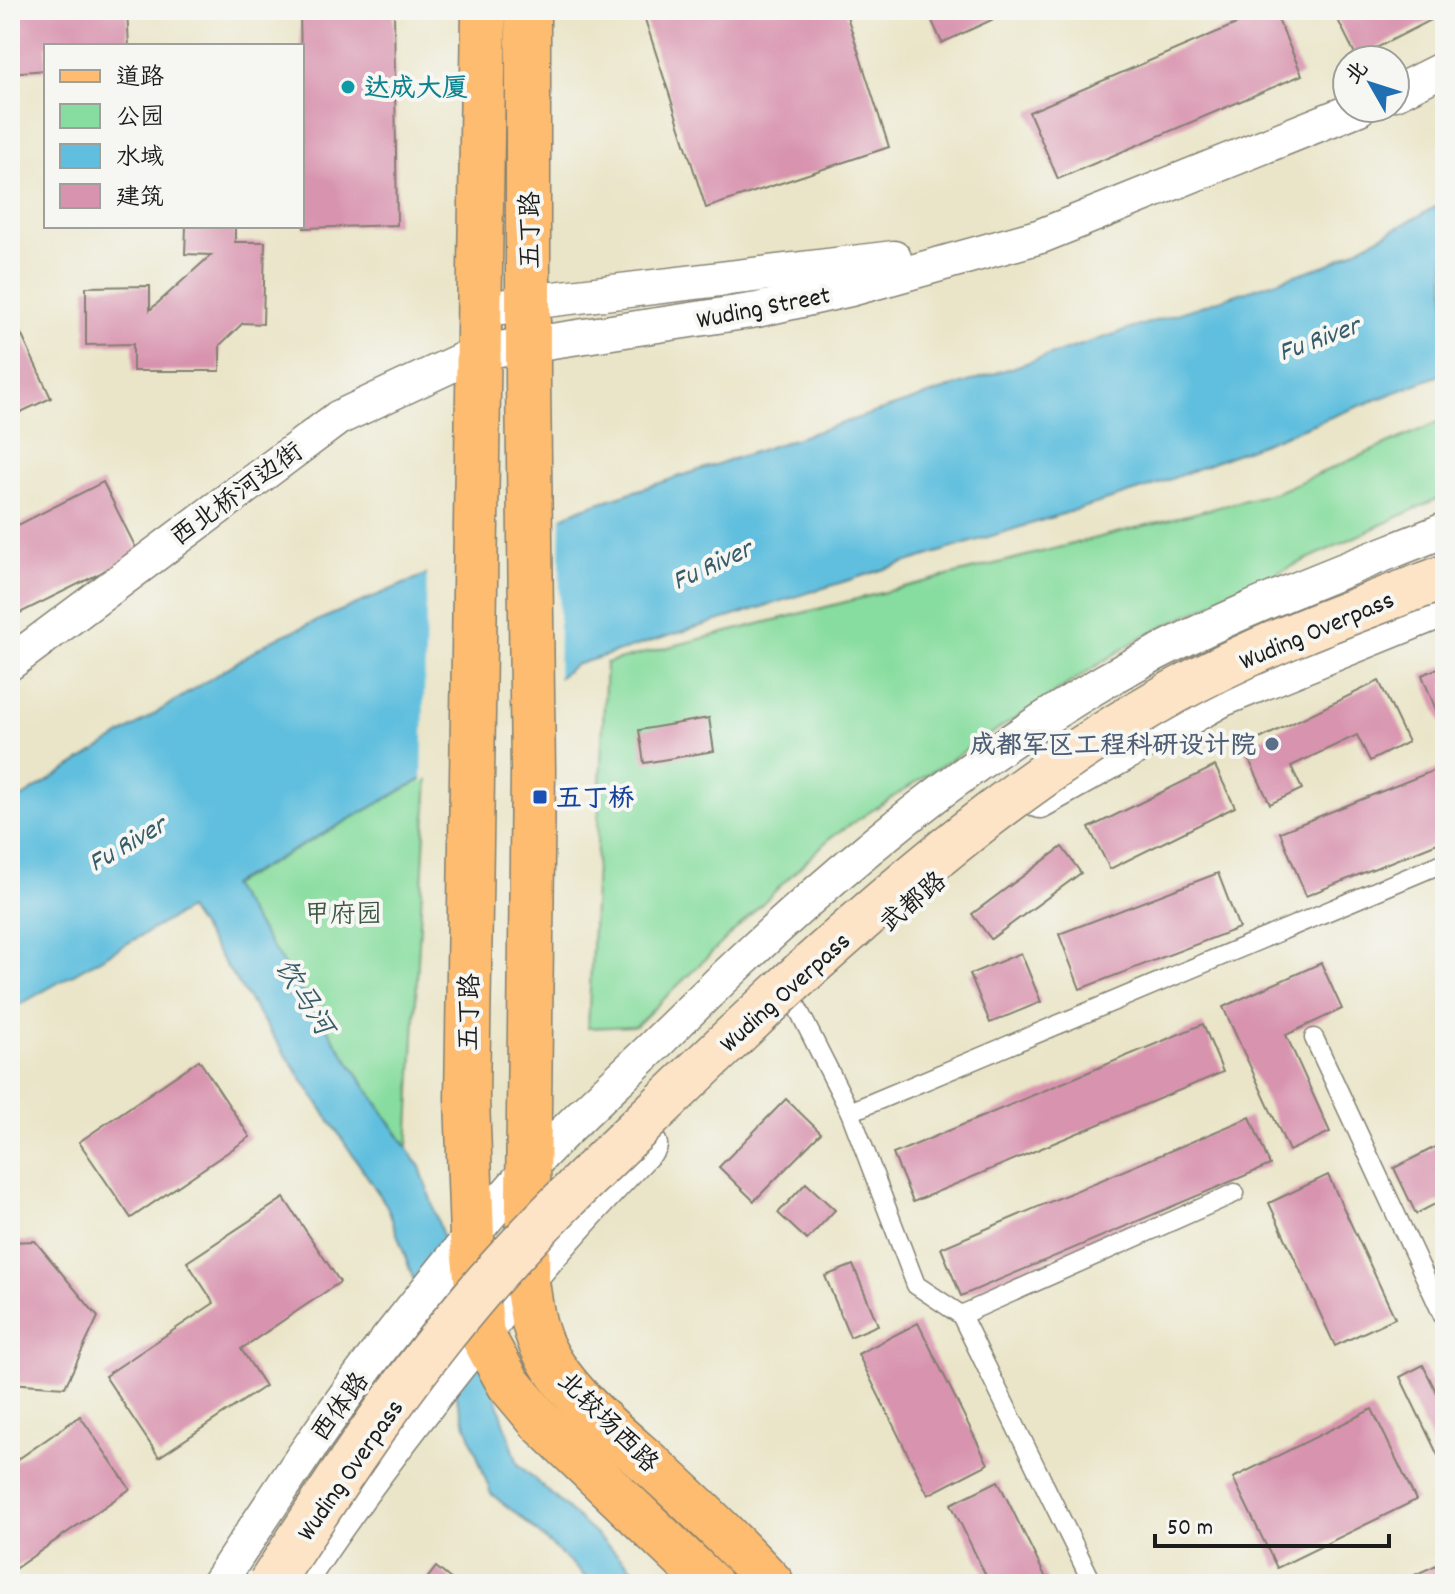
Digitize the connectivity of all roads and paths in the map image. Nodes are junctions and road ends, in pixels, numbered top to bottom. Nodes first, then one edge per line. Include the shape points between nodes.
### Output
1 (484, 10) edge
2 (528, 10) edge
3 (1445, 68) edge
4 (1411, 85) edge
5 (1331, 119) edge
6 (1041, 236) junction
7 (529, 302) junction
8 (479, 332) junction
9 (528, 345) junction
10 (1445, 530) edge
11 (1445, 577) edge
12 (1445, 609) edge
13 (10, 663) edge
14 (1445, 862) edge
15 (796, 1005) junction
16 (1314, 1038) dead end
17 (850, 1112) junction
18 (528, 1170) junction
19 (1235, 1193) dead end
20 (472, 1237) junction
21 (527, 1281) junction
22 (961, 1315) junction
23 (1445, 1320) edge
24 (482, 1335) junction
25 (218, 1584) edge
26 (270, 1584) edge
27 (298, 1584) edge
28 (710, 1584) edge
29 (772, 1584) edge
30 (1093, 1584) edge

1 - 8 main road, 五丁路
2 - 7 main road, 五丁路
3 - 4 street
5 - 6 street, Wuding Street
6 - 7 street, Wuding Street via 856,264
6 - 9 street, Wuding Street via 757,310
7 - 8 street, Wuding Street
7 - 9 main road, 五丁路
8 - 9 street, Wuding Street
8 - 13 street, 西北桥河边街 via 338,418
8 - 20 main road, 五丁路 via 467,1098
9 - 18 main road, 五丁路 via 533,772
10 - 18 street via 1178,642 1007,743 915,809 751,950
11 - 26 street, Wuding Overpass, bridge via 1254,653 1176,691 1023,788 893,892 754,1016 568,1195 487,1283 347,1468
12 - 15 street, 武都路 via 1223,699 1057,790 921,893
14 - 17 lane
15 - 17 lane
15 - 21 street, 武都路 via 588,1209
16 - 23 lane
17 - 22 lane via 916,1285
18 - 20 street
18 - 21 main road, 北较场西路
19 - 22 lane
20 - 24 main road, 北较场西路
20 - 25 street, 西体路 via 387,1340
21 - 24 street, 武都路
21 - 29 main road, 北较场西路 via 532,1315 561,1377
22 - 30 lane
24 - 27 street
24 - 28 main road, 北较场西路 via 509,1384 540,1421

